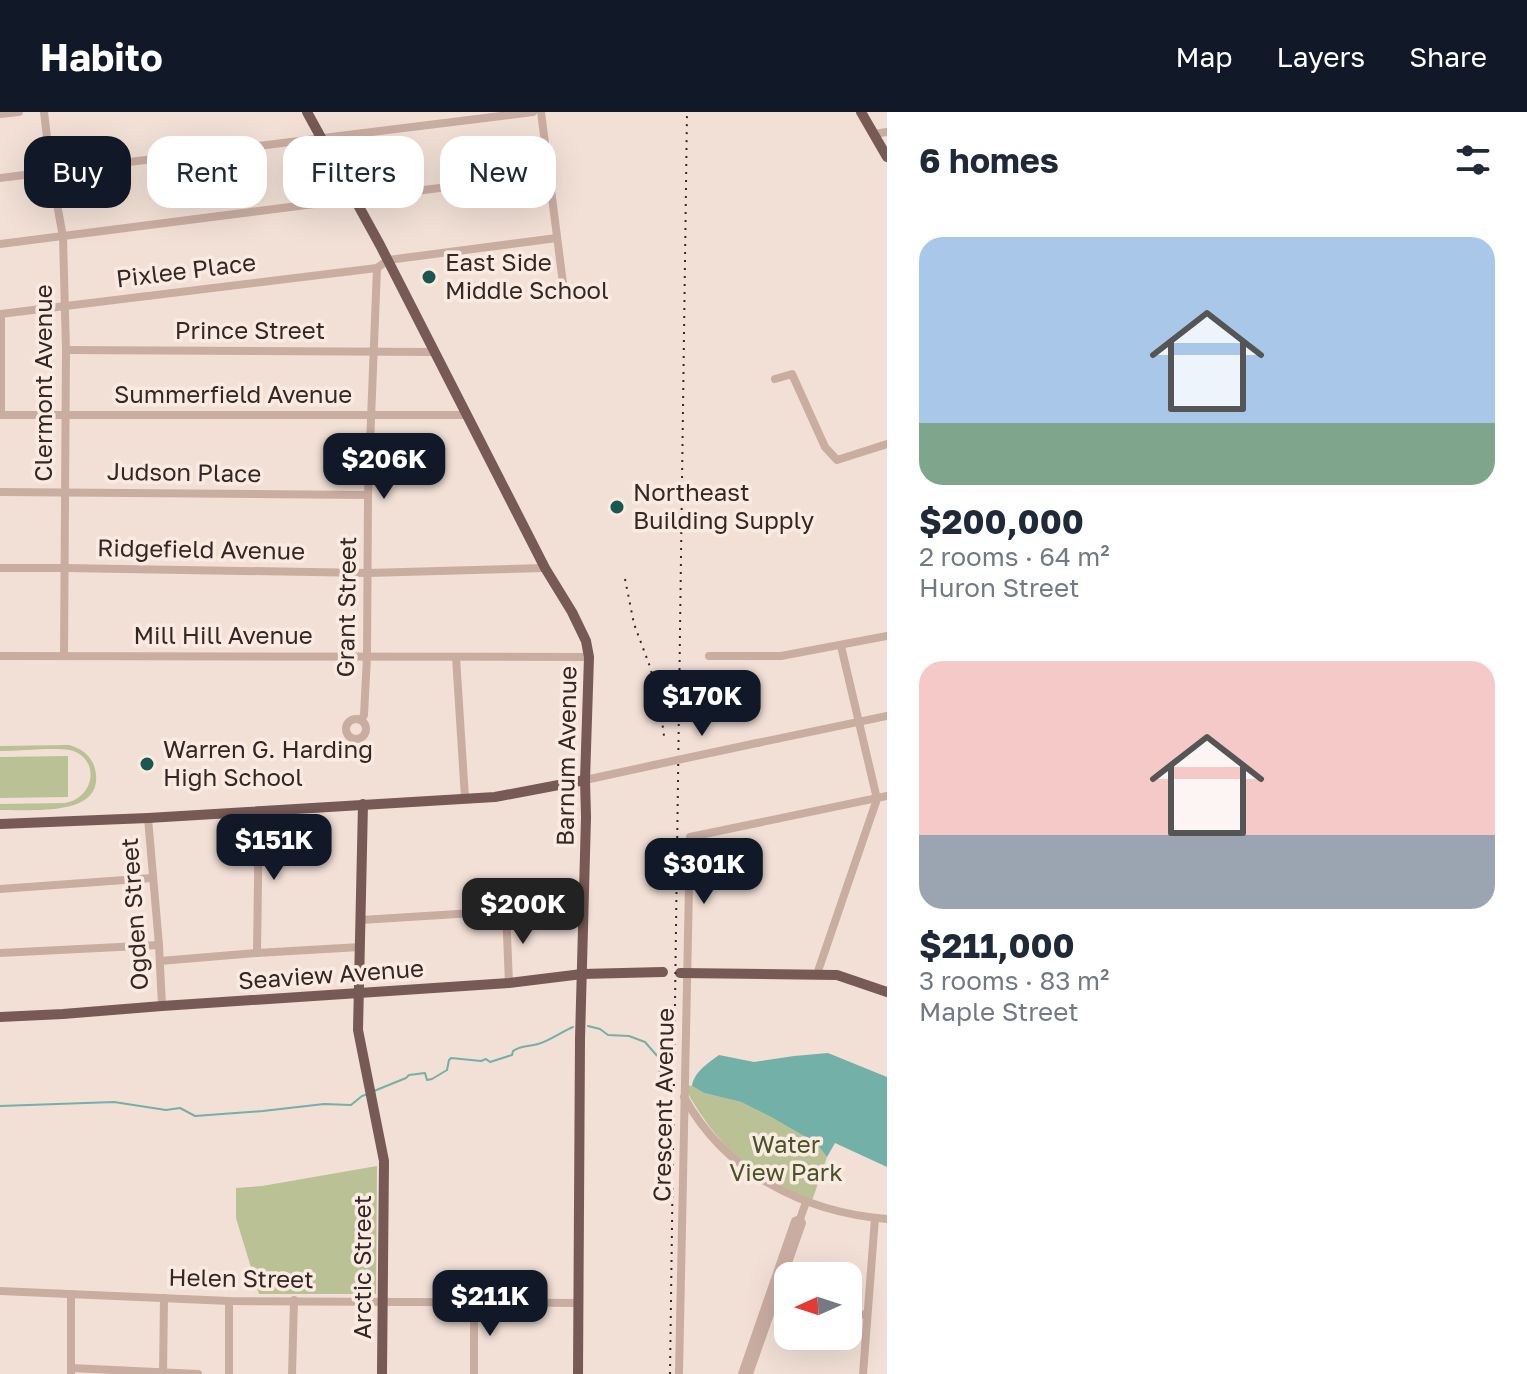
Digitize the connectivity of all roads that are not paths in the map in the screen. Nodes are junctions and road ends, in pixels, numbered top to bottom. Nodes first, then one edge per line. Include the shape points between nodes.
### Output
1 (19, 112) edge
2 (44, 112) edge
3 (307, 112) edge
4 (533, 112) edge
5 (541, 112) edge
6 (861, 112) edge
7 (0, 114) edge
8 (887, 132) edge
9 (874, 134) junction
10 (47, 136) edge
11 (320, 136) edge
12 (329, 136) edge
13 (544, 136) edge
14 (283, 142) edge
15 (887, 157) edge
16 (131, 161) edge
17 (24, 175) edge
18 (0, 178) edge
19 (283, 207) edge
20 (58, 208) edge
21 (359, 208) edge
22 (553, 208) edge
23 (63, 237) junction
24 (557, 238) junction
25 (0, 244) edge
26 (388, 260) junction
27 (377, 268) junction
28 (564, 291) dead end
29 (65, 306) junction
30 (0, 314) edge
31 (66, 350) junction
32 (374, 351) junction
33 (433, 352) junction
34 (775, 379) dead end
35 (64, 414) junction
36 (0, 415) edge
37 (372, 415) junction
38 (465, 415) junction
39 (887, 444) edge
40 (64, 491) junction
41 (0, 492) edge
42 (368, 495) junction
43 (0, 568) edge
44 (65, 568) junction
45 (545, 568) junction
46 (368, 573) junction
47 (887, 636) edge
48 (841, 646) junction
49 (0, 656) edge
50 (64, 656) junction
51 (709, 656) dead end
52 (367, 657) junction
53 (456, 657) junction
54 (589, 657) junction
55 (887, 716) edge
56 (361, 720) dead end
57 (859, 722) junction
58 (585, 780) junction
59 (887, 796) edge
60 (465, 798) junction
61 (877, 799) junction
62 (363, 804) junction
63 (259, 810) junction
64 (148, 818) junction
65 (0, 824) edge
66 (152, 878) junction
67 (0, 889) edge
68 (361, 920) junction
69 (159, 945) junction
70 (360, 947) junction
71 (0, 953) edge
72 (257, 953) junction
73 (160, 961) junction
74 (663, 972) dead end
75 (683, 973) junction
76 (582, 974) junction
77 (817, 974) junction
78 (509, 983) junction
79 (887, 992) edge
80 (360, 993) junction
81 (162, 1006) junction
82 (0, 1017) edge
83 (684, 1096) junction
84 (806, 1202) junction
85 (875, 1218) junction
86 (887, 1219) edge
87 (0, 1291) edge
88 (71, 1294) junction
89 (164, 1298) junction
90 (771, 1299) junction
91 (294, 1300) junction
92 (774, 1300) edge
93 (229, 1301) junction
94 (383, 1301) junction
95 (474, 1302) junction
96 (578, 1303) junction
97 (862, 1314) edge
98 (867, 1315) junction
99 (71, 1371) edge
100 (163, 1373) edge
101 (198, 1374) edge
102 (229, 1374) edge
103 (292, 1374) edge
104 (382, 1374) edge
105 (474, 1374) edge
106 (578, 1374) edge
107 (679, 1374) edge
108 (742, 1374) edge
109 (749, 1374) edge
110 (863, 1374) edge

1 - 7 street
2 - 10 street, Clermont Avenue
3 - 11 main road, Barnum Avenue
4 - 12 street
5 - 13 street
6 - 9 main road
8 - 9 street
9 - 15 main road
14 - 16 street
17 - 18 street
19 - 23 street
20 - 23 street, Clermont Avenue
21 - 26 main road, Barnum Avenue
22 - 24 street
23 - 25 street
23 - 29 street, Clermont Avenue
24 - 26 street
24 - 28 street
26 - 27 street
26 - 33 main road, Barnum Avenue
27 - 29 street, Pixlee Place
27 - 32 street, Grant Street
29 - 30 street, Pixlee Place
29 - 31 street, Clermont Avenue
30 - 36 street
31 - 32 street, Prince Street
31 - 35 street, Clermont Avenue
32 - 33 street, Prince Street
32 - 37 street, Grant Street
33 - 38 main road, Barnum Avenue
34 - 39 street via 792,374 825,447 837,460
35 - 36 street, Summerfield Avenue
35 - 37 street, Summerfield Avenue
35 - 40 street, Clermont Avenue
37 - 38 street, Summerfield Avenue
37 - 42 street, Grant Street
38 - 45 main road, Barnum Avenue
40 - 41 street, Judson Place
40 - 42 street, Judson Place
40 - 44 street, Clermont Avenue
42 - 46 street, Grant Street
43 - 44 street, Ridgefield Avenue
44 - 46 street, Ridgefield Avenue
44 - 50 street, Clermont Avenue
45 - 46 street, Ridgefield Avenue
45 - 54 main road, Barnum Avenue
46 - 52 street, Grant Street
47 - 48 street
48 - 51 street via 781,656
48 - 57 street
49 - 50 street, Mill Hill Avenue
50 - 52 street, Mill Hill Avenue
52 - 53 street, Mill Hill Avenue
52 - 56 street, Grant Street
53 - 54 street, Mill Hill Avenue
53 - 60 street
54 - 58 main road, Barnum Avenue
55 - 57 street
57 - 58 street, bridge
57 - 61 street
58 - 60 main road
58 - 76 main road, Barnum Avenue
59 - 61 street
60 - 62 main road
61 - 75 street, Crescent Avenue via 690,837
61 - 77 street
62 - 63 main road
62 - 68 main road
63 - 64 main road
63 - 72 street
64 - 65 main road
64 - 66 street, Ogden Street
66 - 67 street
66 - 69 street, Ogden Street
68 - 70 main road
68 - 78 street via 506,911
69 - 71 street
69 - 73 street, Ogden Street
70 - 72 street
70 - 80 main road
72 - 73 street
73 - 81 street, Ogden Street
74 - 76 main road, Seaview Avenue
75 - 77 main road
75 - 83 street, Crescent Avenue
76 - 78 main road, Seaview Avenue
76 - 96 main road, Barnum Avenue
77 - 79 main road via 837,975
78 - 80 main road, Seaview Avenue
80 - 81 main road, Seaview Avenue
80 - 94 main road, Arctic Street via 358,1030 384,1161
81 - 82 main road, Seaview Avenue
83 - 84 street via 733,1159
83 - 107 street, Crescent Avenue
84 - 85 street
84 - 90 street
85 - 86 street
85 - 98 street
87 - 88 street, Helen Street
88 - 89 street, Helen Street
88 - 99 street
89 - 93 street, Helen Street
89 - 100 street
90 - 92 street
90 - 108 street
90 - 109 street
91 - 93 street, Helen Street
91 - 94 street, Helen Street
91 - 103 street
93 - 102 street
94 - 95 street, Helen Street
94 - 104 main road, Arctic Street
95 - 96 street, Helen Street
95 - 105 street
96 - 106 main road, Barnum Avenue
97 - 98 street
98 - 110 street
99 - 100 street
100 - 101 street

